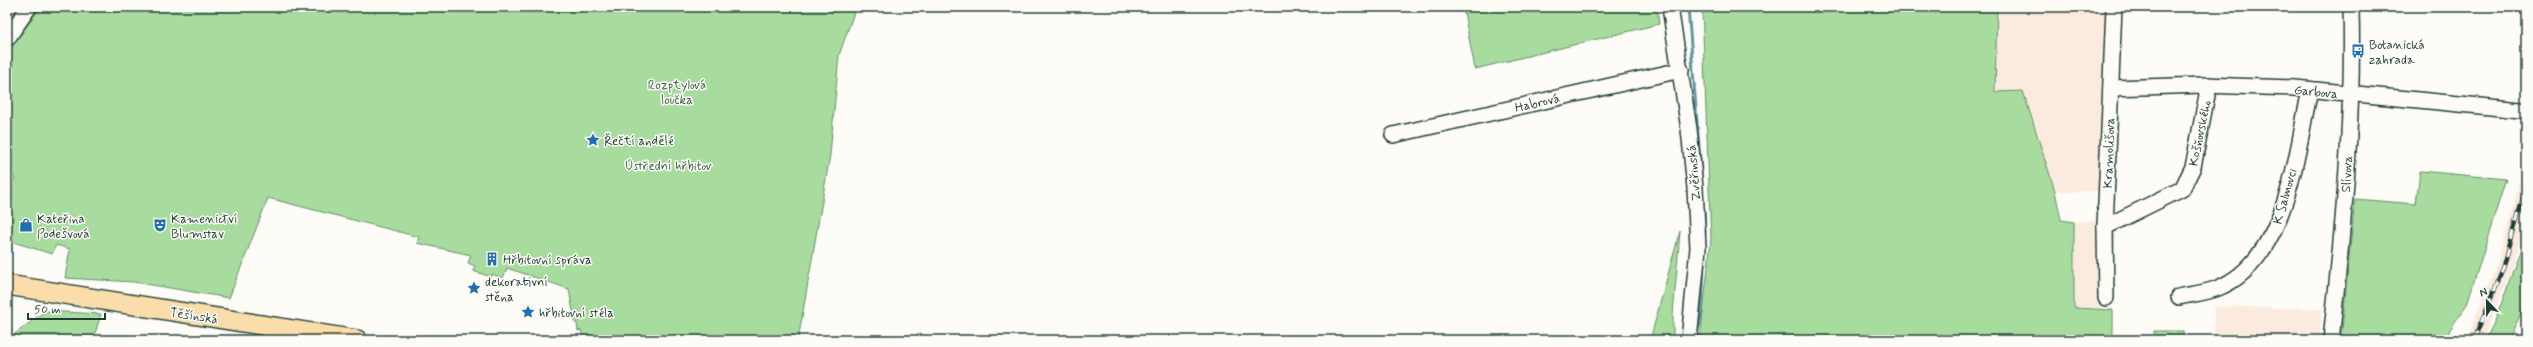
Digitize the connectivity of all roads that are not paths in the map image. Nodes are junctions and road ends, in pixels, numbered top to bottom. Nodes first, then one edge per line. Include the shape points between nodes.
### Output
1 (29, 7) edge
2 (1670, 7) edge
3 (2114, 7) edge
4 (2351, 7) edge
5 (7, 39) edge
6 (1680, 70) junction
7 (2209, 85) junction
8 (2110, 88) junction
9 (2310, 90) junction
10 (2351, 95) junction
11 (2521, 110) dead end
12 (1393, 135) dead end
13 (2105, 227) junction
14 (7, 285) edge
15 (2179, 297) dead end
16 (2106, 298) dead end
17 (357, 340) edge
18 (1689, 340) edge
19 (2331, 340) edge

1 - 5 street
2 - 6 street, Zvěřinská
3 - 8 street, Kramolišova
4 - 10 street, Slívova
6 - 12 street, Habrová
6 - 18 street, Zvěřinská via 1695,188 1698,248
7 - 8 street, Garbova
7 - 9 street, Garbova
7 - 13 street, Košňovského via 2193,167 2182,189
8 - 13 street, Kramolišova
9 - 10 street, Garbova
9 - 15 street, K Salmovci via 2282,214 2272,237 2256,259 2236,277 2218,288
10 - 11 street, Garbova
10 - 19 street, Slívova via 2342,240
13 - 16 street, Kramolišova
14 - 17 main road, Těšínská

